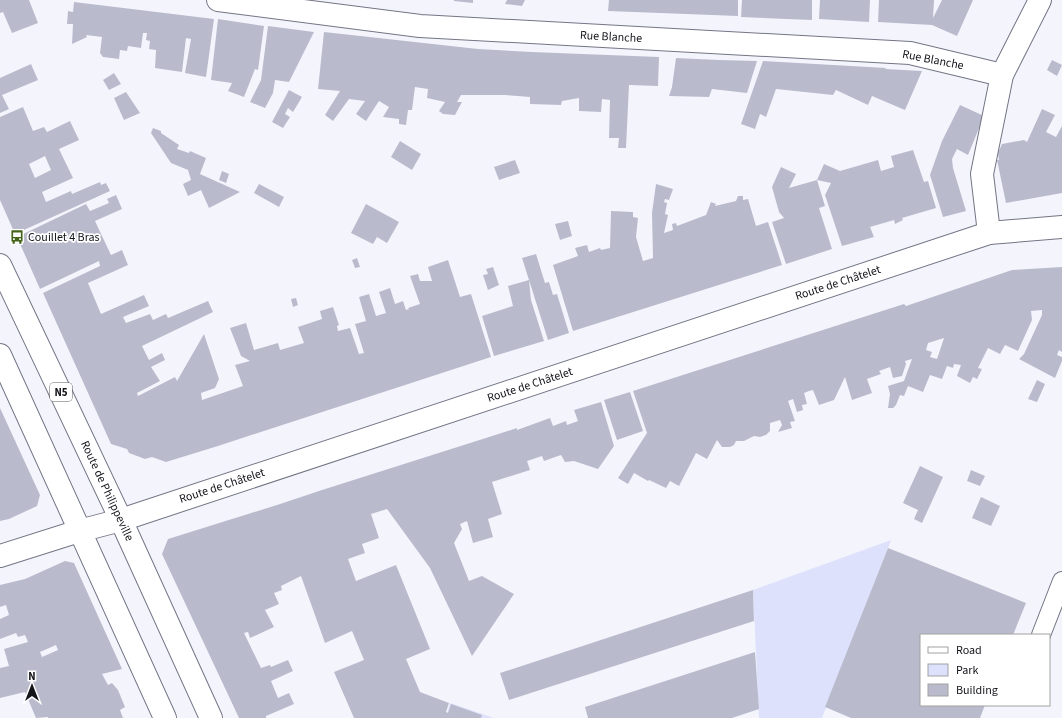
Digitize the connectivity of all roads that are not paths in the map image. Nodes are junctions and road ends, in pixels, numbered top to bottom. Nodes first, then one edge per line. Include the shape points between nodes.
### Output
1 (218, 0) edge
2 (1040, 0) edge
3 (1002, 75) junction
4 (1062, 227) edge
5 (989, 233) junction
6 (0, 265) edge
7 (0, 355) edge
8 (121, 520) junction
9 (79, 531) junction
10 (0, 556) edge
11 (1062, 581) edge
12 (1041, 634) edge
13 (165, 718) edge
14 (211, 718) edge

1 - 3 main road, Rue Blanche via 420,26 910,53
2 - 3 main road
3 - 5 main road via 982,174
4 - 5 main road, Route de Châtelet
5 - 8 main road, Route de Châtelet
6 - 8 main road, Route de Philippeville / N5
7 - 9 main road
8 - 9 main road, Route de Châtelet
8 - 14 main road, Route de Philippeville / N5
9 - 10 main road, Route de Châtelet
9 - 13 main road
11 - 12 lane

